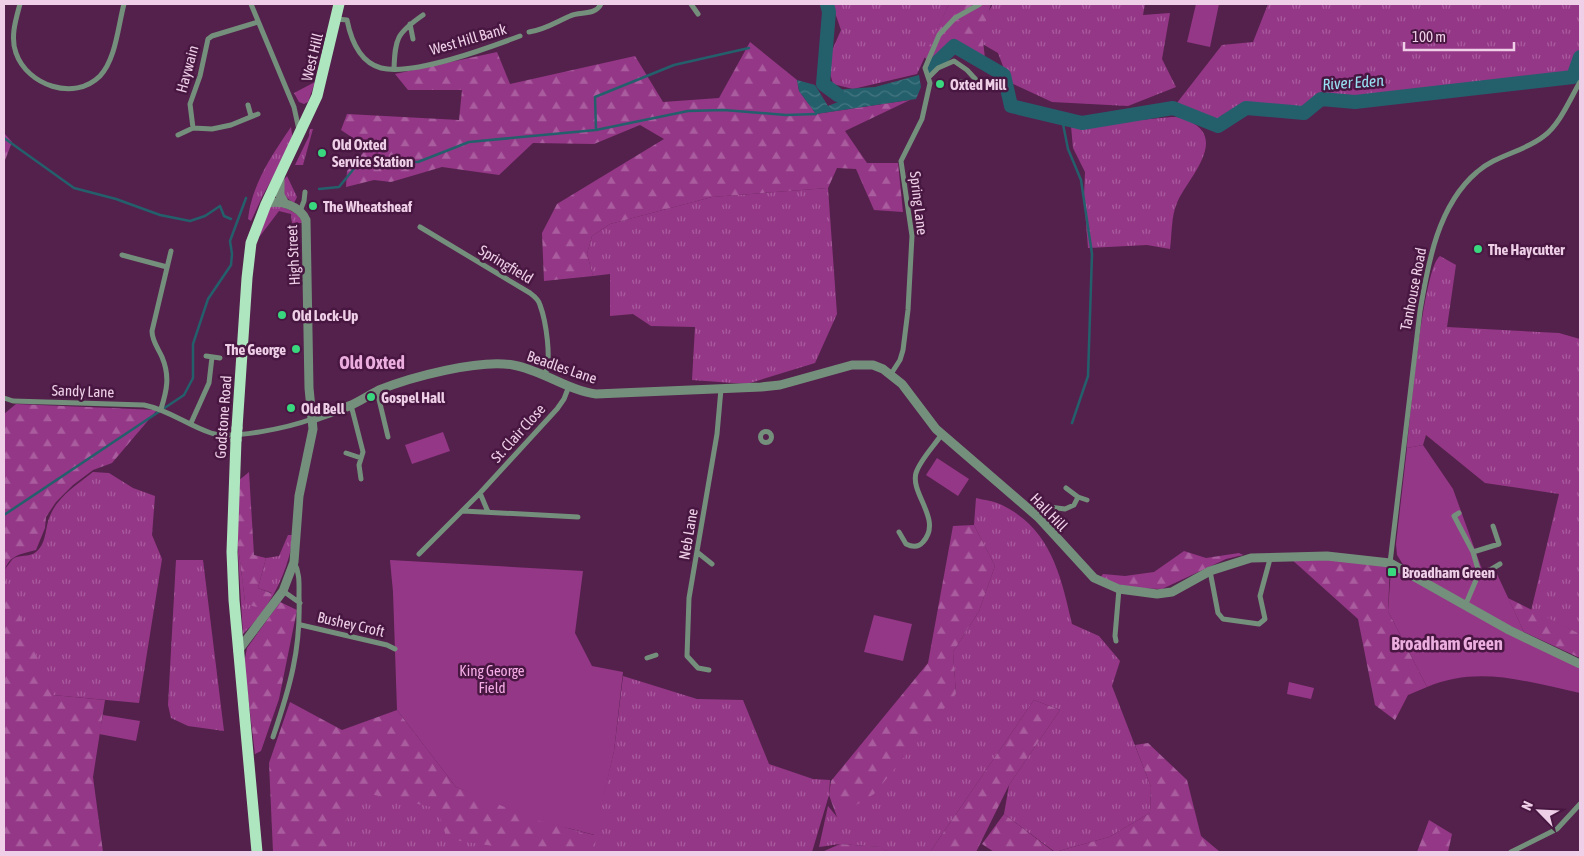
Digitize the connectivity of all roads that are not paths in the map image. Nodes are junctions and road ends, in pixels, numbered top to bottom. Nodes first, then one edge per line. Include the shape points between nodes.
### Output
1 (20, 4) edge
2 (124, 4) edge
3 (251, 4) edge
4 (339, 4) edge
5 (601, 4) edge
6 (691, 4) edge
7 (980, 4) edge
8 (698, 14) dead end
9 (423, 16) dead end
10 (337, 19) junction
11 (258, 22) junction
12 (410, 24) junction
13 (529, 32) dead end
14 (520, 36) dead end
15 (413, 39) dead end
16 (394, 69) junction
17 (930, 76) junction
18 (956, 81) dead end
19 (1580, 82) edge
20 (248, 105) dead end
21 (295, 109) junction
22 (258, 114) dead end
23 (309, 115) junction
24 (251, 116) junction
25 (193, 128) junction
26 (178, 135) dead end
27 (300, 136) junction
28 (280, 174) junction
29 (305, 192) dead end
30 (284, 202) junction
31 (266, 204) junction
32 (300, 211) junction
33 (420, 227) dead end
34 (171, 251) dead end
35 (122, 256) dead end
36 (167, 267) junction
37 (220, 358) dead end
38 (544, 374) junction
39 (892, 374) junction
40 (569, 386) junction
41 (721, 389) junction
42 (377, 391) junction
43 (4, 398) edge
44 (351, 405) junction
45 (161, 409) junction
46 (313, 419) junction
47 (191, 423) junction
48 (942, 434) junction
49 (761, 435) joint
50 (388, 437) dead end
51 (346, 453) dead end
52 (361, 458) junction
53 (361, 479) dead end
54 (1066, 488) dead end
55 (480, 493) junction
56 (1078, 497) junction
57 (1087, 500) dead end
58 (463, 511) junction
59 (488, 512) junction
60 (1459, 513) dead end
61 (578, 517) dead end
62 (1038, 518) junction
63 (1493, 526) dead end
64 (899, 532) dead end
65 (697, 552) junction
66 (1473, 552) junction
67 (419, 554) dead end
68 (1270, 559) junction
69 (294, 562) junction
70 (1390, 563) junction
71 (712, 564) dead end
72 (1500, 564) dead end
73 (1210, 571) junction
74 (1479, 573) junction
75 (1119, 589) junction
76 (283, 591) junction
77 (300, 603) junction
78 (1465, 606) junction
79 (301, 625) junction
80 (1116, 641) dead end
81 (395, 649) dead end
82 (238, 651) junction
83 (656, 655) dead end
84 (647, 658) dead end
85 (1580, 664) edge
86 (709, 670) dead end
87 (273, 737) dead end
88 (1580, 804) edge
89 (257, 852) edge
90 (1511, 852) edge

1 - 2 street via 14,35 16,52 26,72 42,83 61,89 84,87 100,76 111,57
3 - 11 street
4 - 10 main road, West Hill
5 - 13 street via 587,14 572,15 542,30
6 - 8 street
7 - 17 street, Spring Lane via 955,18 939,35 925,68
9 - 12 street
10 - 16 street, West Hill Bank via 347,20 354,47 366,59 380,68
10 - 23 main road, West Hill
11 - 21 street
11 - 25 street, Haywain via 208,39 190,104
12 - 15 street
12 - 16 street via 395,42
14 - 16 street, West Hill Bank via 448,60
17 - 18 street via 938,68 954,61 979,83
17 - 39 street, Spring Lane via 922,120 901,161 912,236 903,350
19 - 70 street, Tanhouse Road via 1546,135 1484,167 1469,180 1454,200 1438,233 1420,310
20 - 24 street
21 - 23 street
21 - 27 street
22 - 24 street
23 - 27 main road, West Hill
24 - 25 street via 231,125
25 - 26 street
27 - 28 main road, Godstone Road
28 - 30 street, High Street via 280,195
28 - 31 main road, Godstone Road
29 - 32 street, High Street
30 - 31 street, High Street
30 - 32 street, High Street
31 - 82 main road, Godstone Road, bridge via 249,258 236,428 232,552
32 - 46 street, High Street via 306,220 309,388
33 - 38 street, Springfield via 537,299 548,356
34 - 36 street
35 - 36 street
36 - 45 street via 152,331 168,381
37 - 47 street via 209,357 209,383
38 - 40 street, Beadles Lane
38 - 42 street, Beadles Lane via 517,366 491,364 410,379
39 - 41 street, Hall Hill via 862,364 780,385
39 - 48 street, Hall Hill
40 - 41 street, Beadles Lane via 596,394
40 - 55 street, St. Clair Close via 557,409
41 - 65 street, Neb Lane via 718,434
42 - 44 street, Beadles Lane
42 - 50 street
43 - 45 street, Sandy Lane via 144,405
44 - 46 street, Beadles Lane
44 - 52 street via 363,452
45 - 47 street, Sandy Lane
46 - 47 street, Sandy Lane via 231,436 212,434
46 - 69 street via 299,496
48 - 62 street, Hall Hill
48 - 64 street via 916,473 915,483 929,519 926,539 913,547 906,544
49 - 49 street via 756,438 768,442 771,436 767,432
51 - 52 street
52 - 53 street
54 - 56 street
55 - 58 street, St. Clair Close
55 - 59 street
56 - 57 street
56 - 62 street via 1074,505 1065,509 1049,507
58 - 59 street
58 - 67 street, St. Clair Close
59 - 61 street
60 - 66 street via 1454,516
62 - 75 street, Hall Hill via 1094,578
63 - 66 street via 1499,544
65 - 71 street
65 - 86 street, Neb Lane via 689,598 687,656 698,668
66 - 74 street
68 - 70 street, Hall Hill via 1327,556
68 - 73 street, Hall Hill via 1251,558
68 - 73 street via 1260,596 1264,619 1259,624 1223,619 1218,613
69 - 76 street
69 - 77 street via 299,571
70 - 78 street
72 - 74 street
73 - 75 street, Hall Hill via 1172,592 1157,594
74 - 78 street
75 - 80 street
76 - 77 street
76 - 82 street
77 - 79 street
78 - 85 street
79 - 81 street, Bushey Croft
79 - 87 street via 292,679
82 - 89 main road, Godstone Road
83 - 84 street
88 - 90 street via 1557,829

